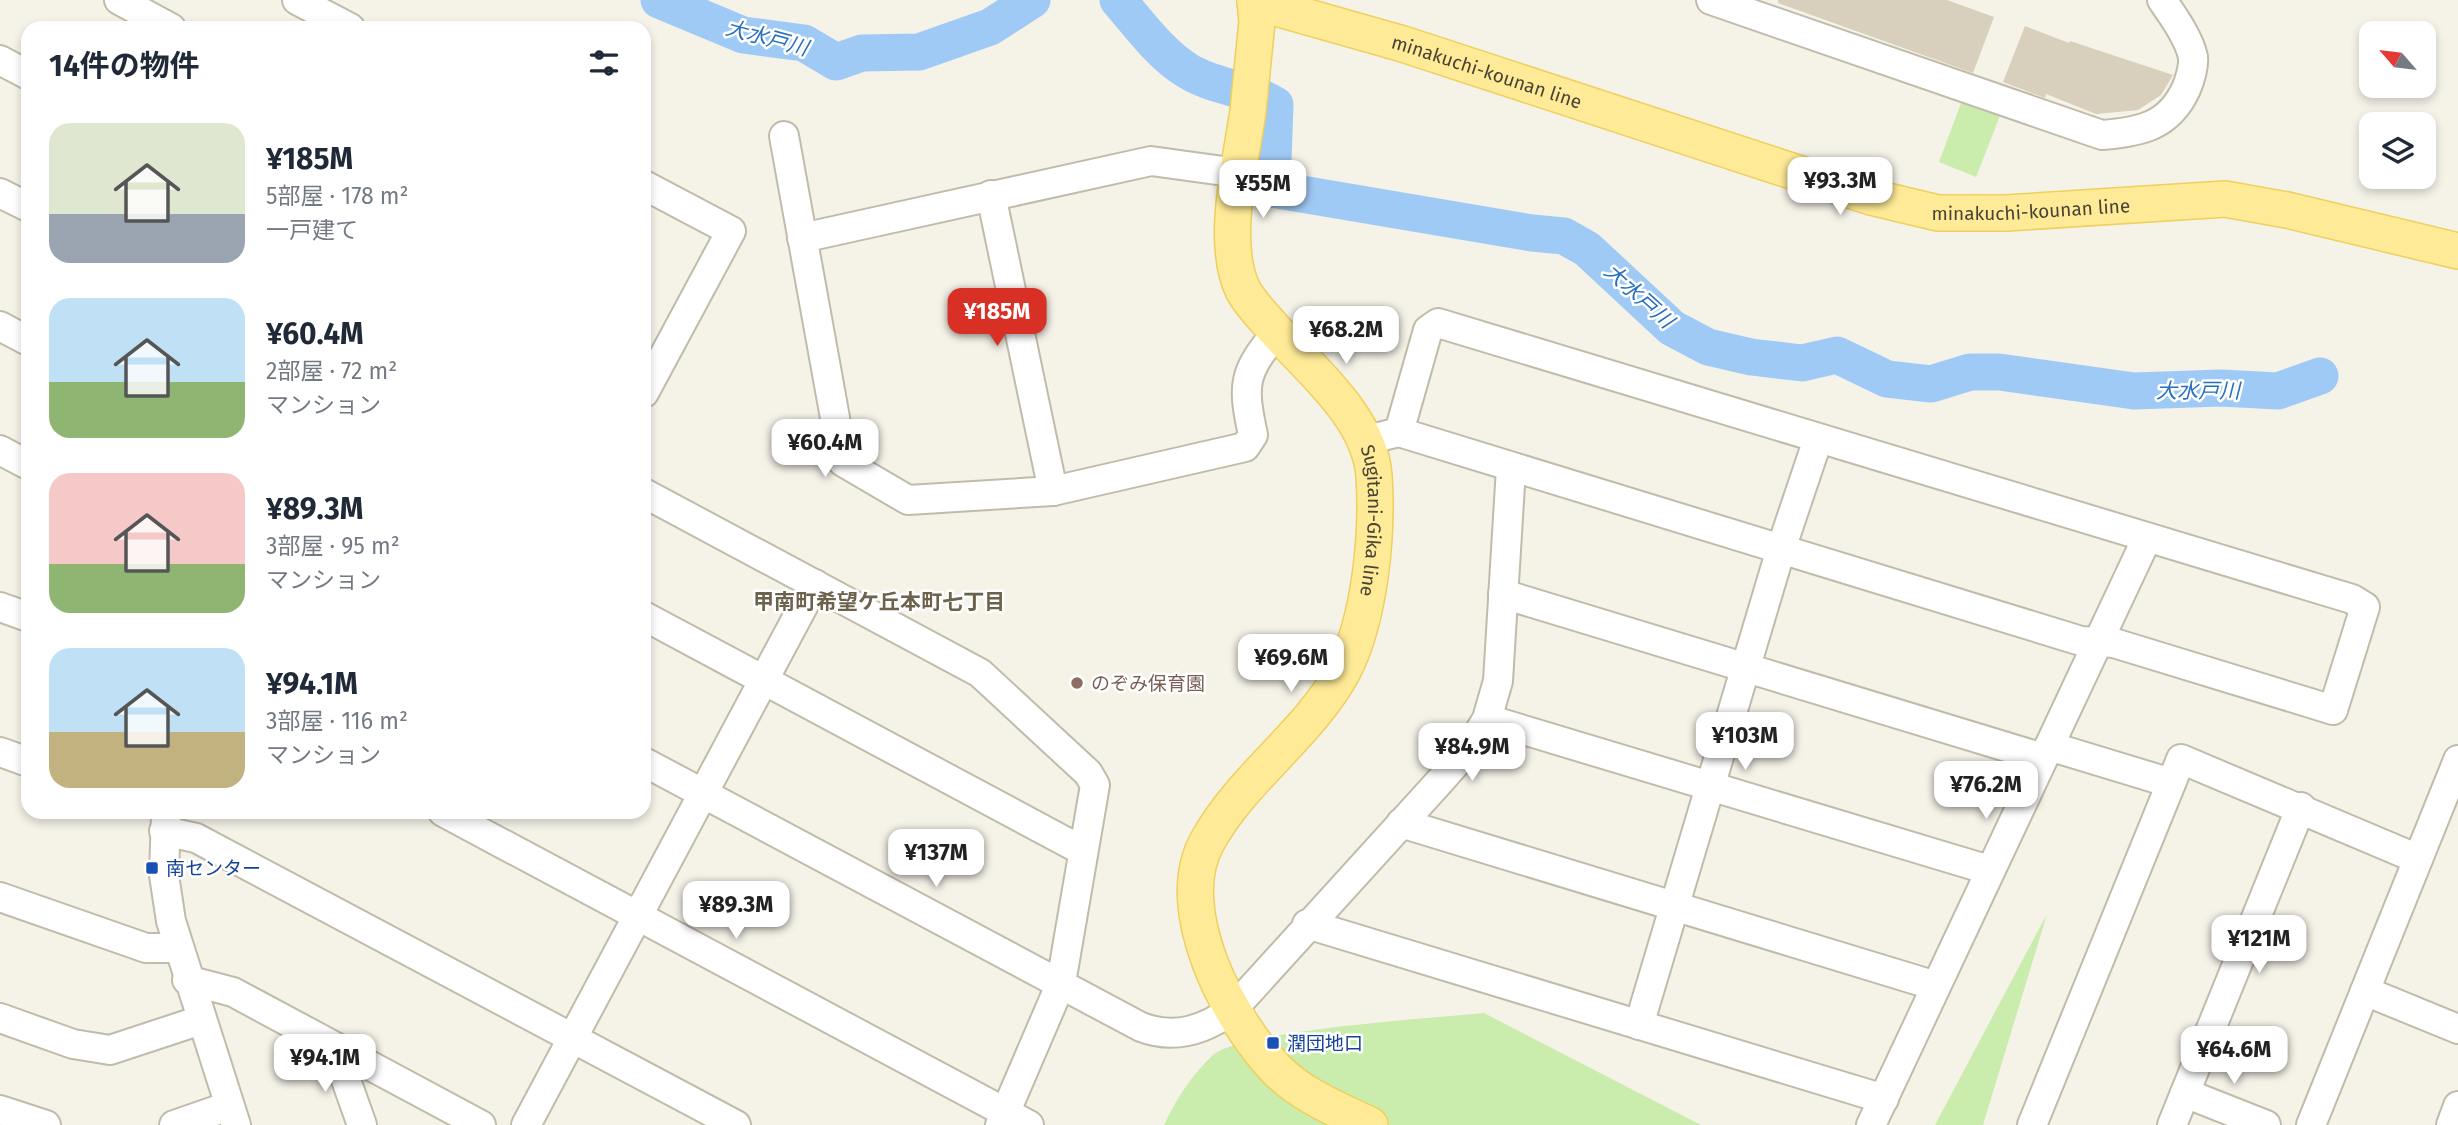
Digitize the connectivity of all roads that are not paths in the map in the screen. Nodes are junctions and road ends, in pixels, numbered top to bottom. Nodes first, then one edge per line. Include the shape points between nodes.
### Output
1 (119, 0) edge
2 (297, 0) edge
3 (1711, 0) edge
4 (2140, 0) edge
5 (1255, 1) edge
6 (2165, 5) edge
7 (158, 21) edge
8 (337, 21) edge
9 (0, 60) edge
10 (21, 71) edge
11 (784, 136) dead end
12 (1238, 173) junction
13 (651, 189) edge
14 (0, 192) edge
15 (991, 195) junction
16 (21, 203) edge
17 (802, 239) junction
18 (2458, 251) edge
19 (0, 326) edge
20 (1277, 332) junction
21 (21, 337) edge
22 (651, 380) edge
23 (1383, 436) junction
24 (1818, 439) junction
25 (0, 450) edge
26 (21, 461) edge
27 (1511, 468) junction
28 (1053, 491) junction
29 (651, 497) edge
30 (2147, 538) junction
31 (1782, 548) junction
32 (815, 584) junction
33 (1503, 594) junction
34 (0, 607) edge
35 (21, 614) edge
36 (651, 620) edge
37 (2098, 642) junction
38 (1746, 667) junction
39 (764, 681) junction
40 (1488, 719) junction
41 (0, 752) edge
42 (2046, 752) junction
43 (21, 760) edge
44 (2458, 760) edge
45 (651, 766) edge
46 (2171, 783) junction
47 (1710, 787) junction
48 (703, 794) junction
49 (2301, 807) junction
50 (456, 819) edge
51 (165, 822) edge
52 (1401, 823) junction
53 (1083, 851) junction
54 (2418, 859) junction
55 (1989, 870) junction
56 (0, 897) edge
57 (1674, 907) junction
58 (638, 917) junction
59 (1307, 924) junction
60 (177, 948) junction
61 (187, 980) junction
62 (1061, 983) junction
63 (1936, 986) junction
64 (2365, 991) junction
65 (1233, 1009) junction
66 (0, 1018) edge
67 (201, 1020) junction
68 (1639, 1025) junction
69 (2458, 1030) edge
70 (573, 1038) junction
71 (346, 1052) junction
72 (2185, 1093) junction
73 (1884, 1099) junction
74 (2458, 1106) edge
75 (0, 1110) edge
76 (233, 1116) edge
77 (1011, 1121) edge
78 (46, 1125) edge
79 (174, 1125) edge
80 (362, 1125) edge
81 (481, 1125) edge
82 (526, 1125) edge
83 (736, 1125) edge
84 (1370, 1125) edge
85 (1871, 1125) edge
86 (2032, 1125) edge
87 (2172, 1125) edge
88 (2266, 1125) edge
89 (2311, 1125) edge
90 (2451, 1125) edge

1 - 7 street
2 - 8 street
3 - 6 street via 2102,135 2139,130 2177,108 2189,82 2193,58
4 - 6 street
5 - 12 main road, Sugitani-Gika line via 1250,93
5 - 18 main road, minakuchi-kounan line via 1403,44 1858,193 1938,213 2225,199
9 - 10 street
11 - 17 street
12 - 15 street via 1151,161
12 - 20 main road, Sugitani-Gika line via 1236,265 1242,289
13 - 22 street via 732,231
14 - 16 street
15 - 17 street
15 - 28 street
17 - 28 street via 847,467 908,500
19 - 21 street
20 - 23 main road, Sugitani-Gika line
20 - 28 street via 1248,377 1244,395 1253,435 1245,447
23 - 24 street via 1428,330 1438,323
23 - 27 street
23 - 65 main road, Sugitani-Gika line via 1374,475 1373,526 1360,628 1342,672 1320,704 1233,801 1205,844 1195,875 1194,894 1206,948
24 - 30 street
24 - 31 street
25 - 26 street
27 - 31 street
27 - 33 street
29 - 32 street
30 - 37 street
30 - 37 street via 2352,599 2365,607 2333,710
31 - 37 street via 2081,641
31 - 38 street
32 - 39 street
32 - 53 street via 980,673 1088,773 1095,785
33 - 38 street
33 - 40 street via 1498,681
34 - 35 street
36 - 39 street
37 - 42 street
38 - 42 street
38 - 47 street
39 - 48 street
39 - 53 street
40 - 47 street
40 - 52 street via 1471,747
41 - 43 street
42 - 46 street
42 - 55 street
44 - 54 street
45 - 48 street
46 - 49 street via 2182,759
46 - 86 street
47 - 55 street
47 - 57 street
48 - 58 street
48 - 62 street
49 - 54 street
49 - 72 street
50 - 58 street
51 - 60 street via 166,898
51 - 70 street
52 - 57 street
52 - 59 street
53 - 62 street
54 - 64 street
55 - 63 street
56 - 60 street via 146,948
57 - 63 street
57 - 68 street
58 - 70 street
58 - 77 street
59 - 65 street
59 - 68 street
60 - 61 street
61 - 67 street
61 - 71 street via 233,992
62 - 65 street via 1153,1031 1203,1028
62 - 77 street
63 - 73 street
64 - 69 street
64 - 89 street
65 - 84 main road, Sugitani-Gika line via 1277,1071 1303,1091
66 - 67 street via 73,1044 110,1049
67 - 76 street
68 - 73 street
70 - 82 street
70 - 83 street
71 - 80 street via 346,1080
71 - 81 street
72 - 87 street
72 - 88 street
73 - 85 street
74 - 90 street
75 - 78 street
76 - 79 street

